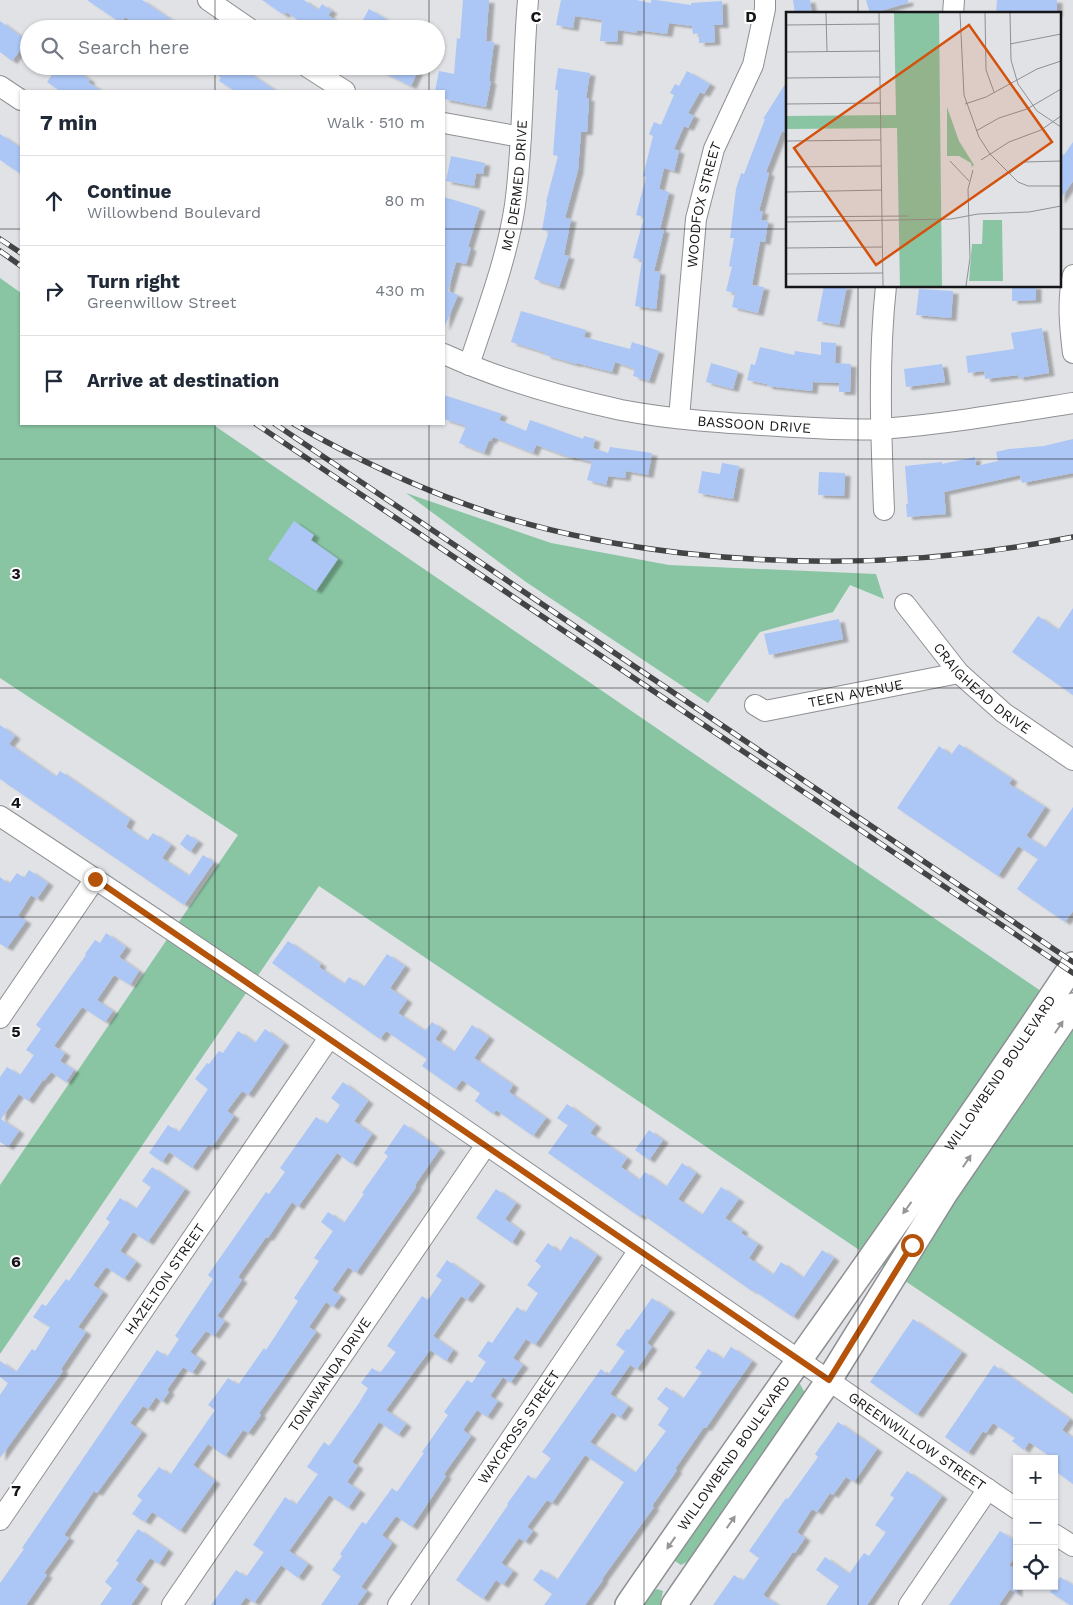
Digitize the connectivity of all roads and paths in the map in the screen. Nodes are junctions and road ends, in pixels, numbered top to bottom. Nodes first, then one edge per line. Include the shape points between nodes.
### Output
1 (208, 0) edge
2 (528, 0) edge
3 (765, 0) edge
4 (237, 20) edge
5 (320, 75) edge
6 (0, 86) edge
7 (343, 90) edge
8 (20, 99) edge
9 (445, 123) edge
10 (521, 137) junction
11 (1073, 276) edge
12 (886, 288) edge
13 (1073, 353) edge
14 (445, 354) edge
15 (469, 365) junction
16 (1073, 402) edge
17 (679, 418) junction
18 (880, 429) junction
19 (884, 510) dead end
20 (905, 604) dead end
21 (959, 673) junction
22 (754, 705) dead end
23 (1073, 760) edge
24 (0, 816) edge
25 (95, 879) junction
26 (1073, 965) edge
27 (1073, 1006) edge
28 (0, 1018) edge
29 (329, 1038) junction
30 (486, 1145) junction
31 (936, 1187) junction
32 (639, 1250) junction
33 (858, 1275) junction
34 (799, 1359) junction
35 (829, 1380) junction
36 (988, 1489) junction
37 (1013, 1505) edge
38 (0, 1520) edge
39 (1058, 1537) edge
40 (1073, 1546) edge
41 (654, 1567) junction
42 (680, 1596) edge
43 (172, 1605) edge
44 (398, 1605) edge
45 (628, 1605) edge
46 (909, 1605) edge

1 - 4 street
2 - 10 street, MC DERMED DRIVE
3 - 17 street, WOODFOX STREET via 753,65 714,149 696,219
5 - 7 street
6 - 8 street
9 - 10 street
10 - 15 street, MC DERMED DRIVE via 514,206 504,254
11 - 13 street via 1070,287
12 - 18 street
14 - 15 street, BASSOON DRIVE
15 - 17 street, BASSOON DRIVE via 621,410
16 - 18 street, BASSOON DRIVE
17 - 18 street, BASSOON DRIVE via 730,424
18 - 19 street
20 - 21 street, CRAIGHEAD DRIVE
21 - 22 street, TEEN AVENUE via 765,711
21 - 23 street, CRAIGHEAD DRIVE via 1004,713
24 - 25 street, GREENWILLOW STREET
25 - 28 street
25 - 29 street, GREENWILLOW STREET
26 - 31 main road, WILLOWBEND BOULEVARD
31 -> 27 main road, WILLOWBEND BOULEVARD
29 - 30 street, GREENWILLOW STREET
29 - 38 street, HAZELTON STREET
30 - 32 street, GREENWILLOW STREET
30 - 43 street, TONAWANDA DRIVE
31 -> 33 main road, WILLOWBEND BOULEVARD
31 - 35 main road, WILLOWBEND BOULEVARD
32 - 34 street, GREENWILLOW STREET
32 - 44 street, WAYCROSS STREET
33 - 34 main road, WILLOWBEND BOULEVARD
33 - 35 main road via 848,1304 818,1358
34 - 35 street, GREENWILLOW STREET
34 -> 41 main road, WILLOWBEND BOULEVARD
35 - 36 street, GREENWILLOW STREET
42 -> 35 main road, WILLOWBEND BOULEVARD
36 - 37 street, GREENWILLOW STREET
36 - 46 street
39 - 40 street
41 - 42 main road
41 - 45 main road, WILLOWBEND BOULEVARD

